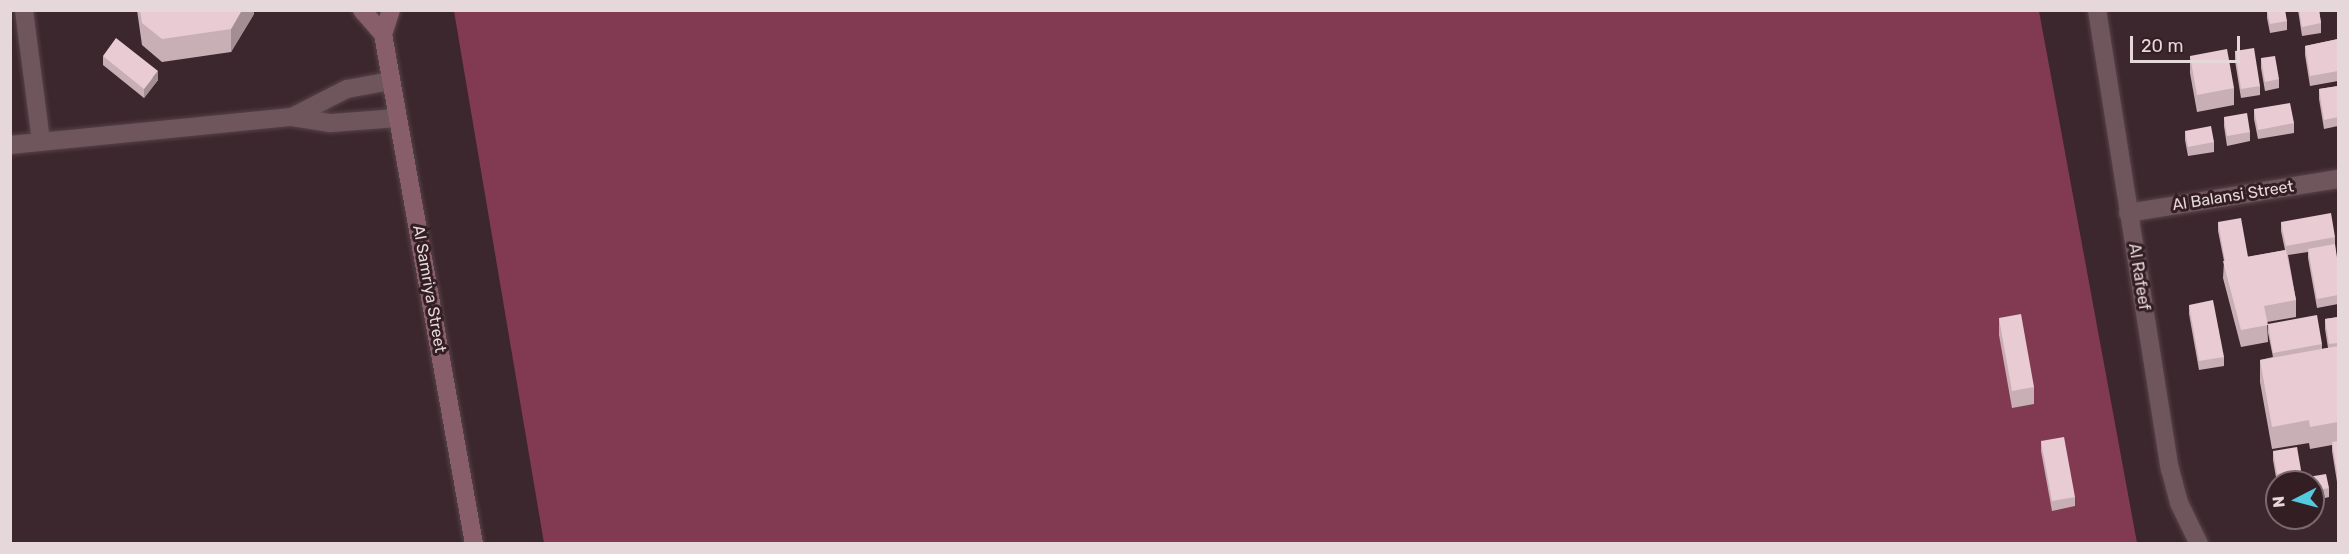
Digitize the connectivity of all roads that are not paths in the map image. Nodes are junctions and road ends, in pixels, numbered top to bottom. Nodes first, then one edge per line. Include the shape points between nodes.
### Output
1 (24, 10) edge
2 (362, 10) edge
3 (391, 10) edge
4 (2097, 10) edge
5 (383, 34) junction
6 (392, 81) junction
7 (292, 117) junction
8 (398, 118) junction
9 (42, 141) junction
10 (10, 145) edge
11 (2338, 179) edge
12 (2128, 213) junction
13 (2196, 542) edge
14 (474, 543) edge

1 - 9 street
2 - 5 street
3 - 5 street, Al Samriya Street
4 - 12 street, Al Rafeef
5 - 6 street, Al Samriya Street
6 - 7 street via 328,96
6 - 8 street, Al Samriya Street
7 - 8 street via 341,123
7 - 9 street
8 - 14 street, Al Samriya Street
9 - 10 street
11 - 12 street, Al Balansi Street
12 - 13 street, Al Rafeef via 2170,469

